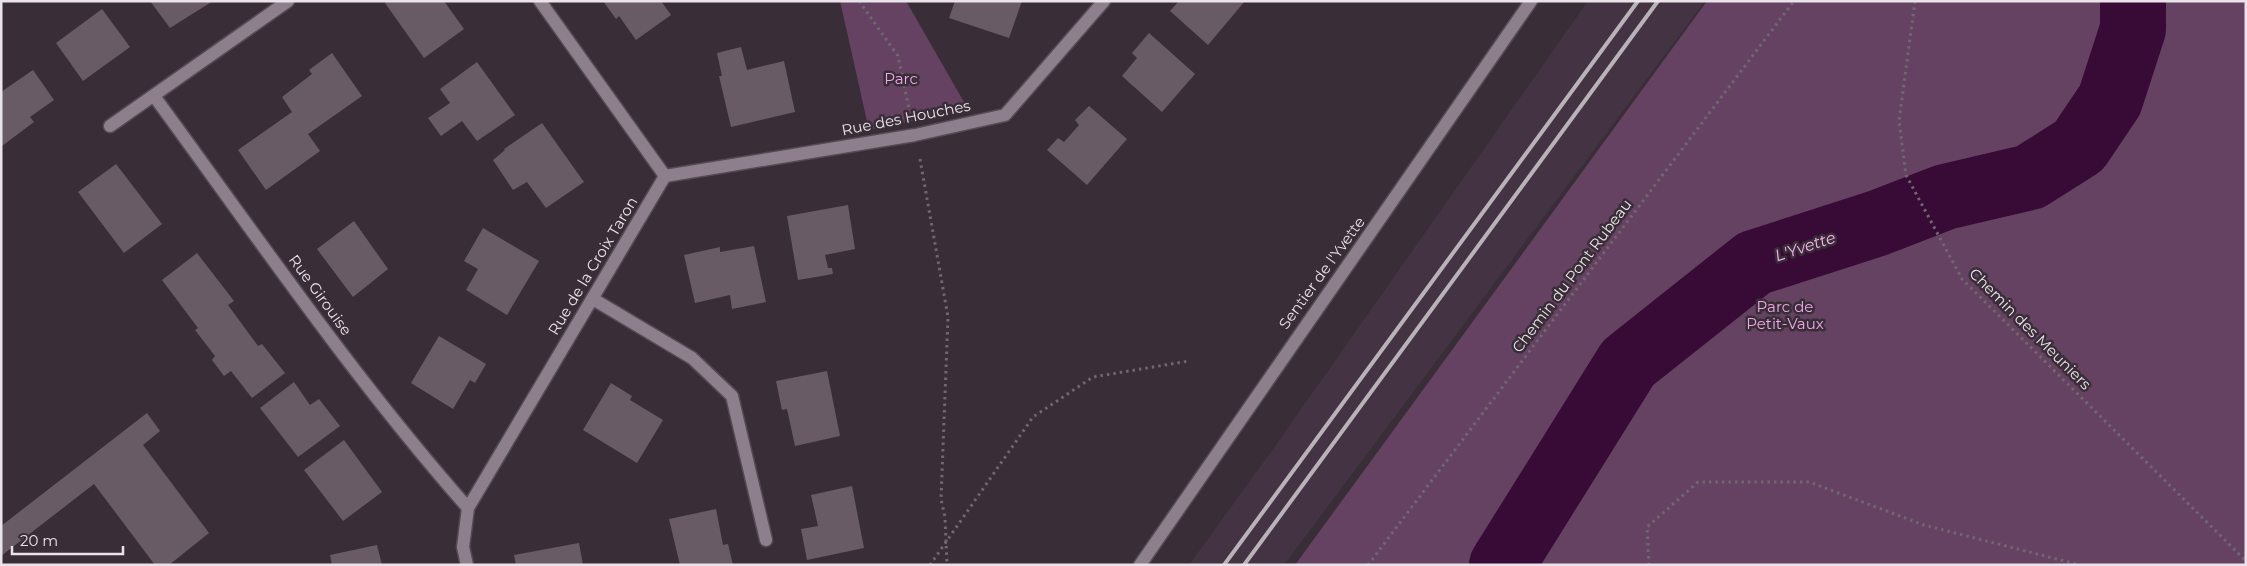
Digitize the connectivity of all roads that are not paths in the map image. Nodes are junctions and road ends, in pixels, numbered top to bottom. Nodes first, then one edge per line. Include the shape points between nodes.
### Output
1 (288, 1) edge
2 (540, 1) edge
3 (1104, 1) edge
4 (1532, 1) edge
5 (154, 96) junction
6 (110, 126) dead end
7 (664, 176) junction
8 (592, 299) junction
9 (468, 508) junction
10 (766, 540) dead end
11 (466, 565) edge
12 (1140, 565) edge

1 - 5 street
2 - 7 street
3 - 7 street, Rue des Houches via 1005,115 915,135
4 - 12 street, Sentier de l'Yvette
5 - 6 street
5 - 9 street, Rue Girouise via 367,386
7 - 8 street, Rue de la Croix Taron
8 - 9 street, Rue de la Croix Taron
8 - 10 street via 692,358 732,396
9 - 11 street, Rue de la Croix Taron via 463,547

